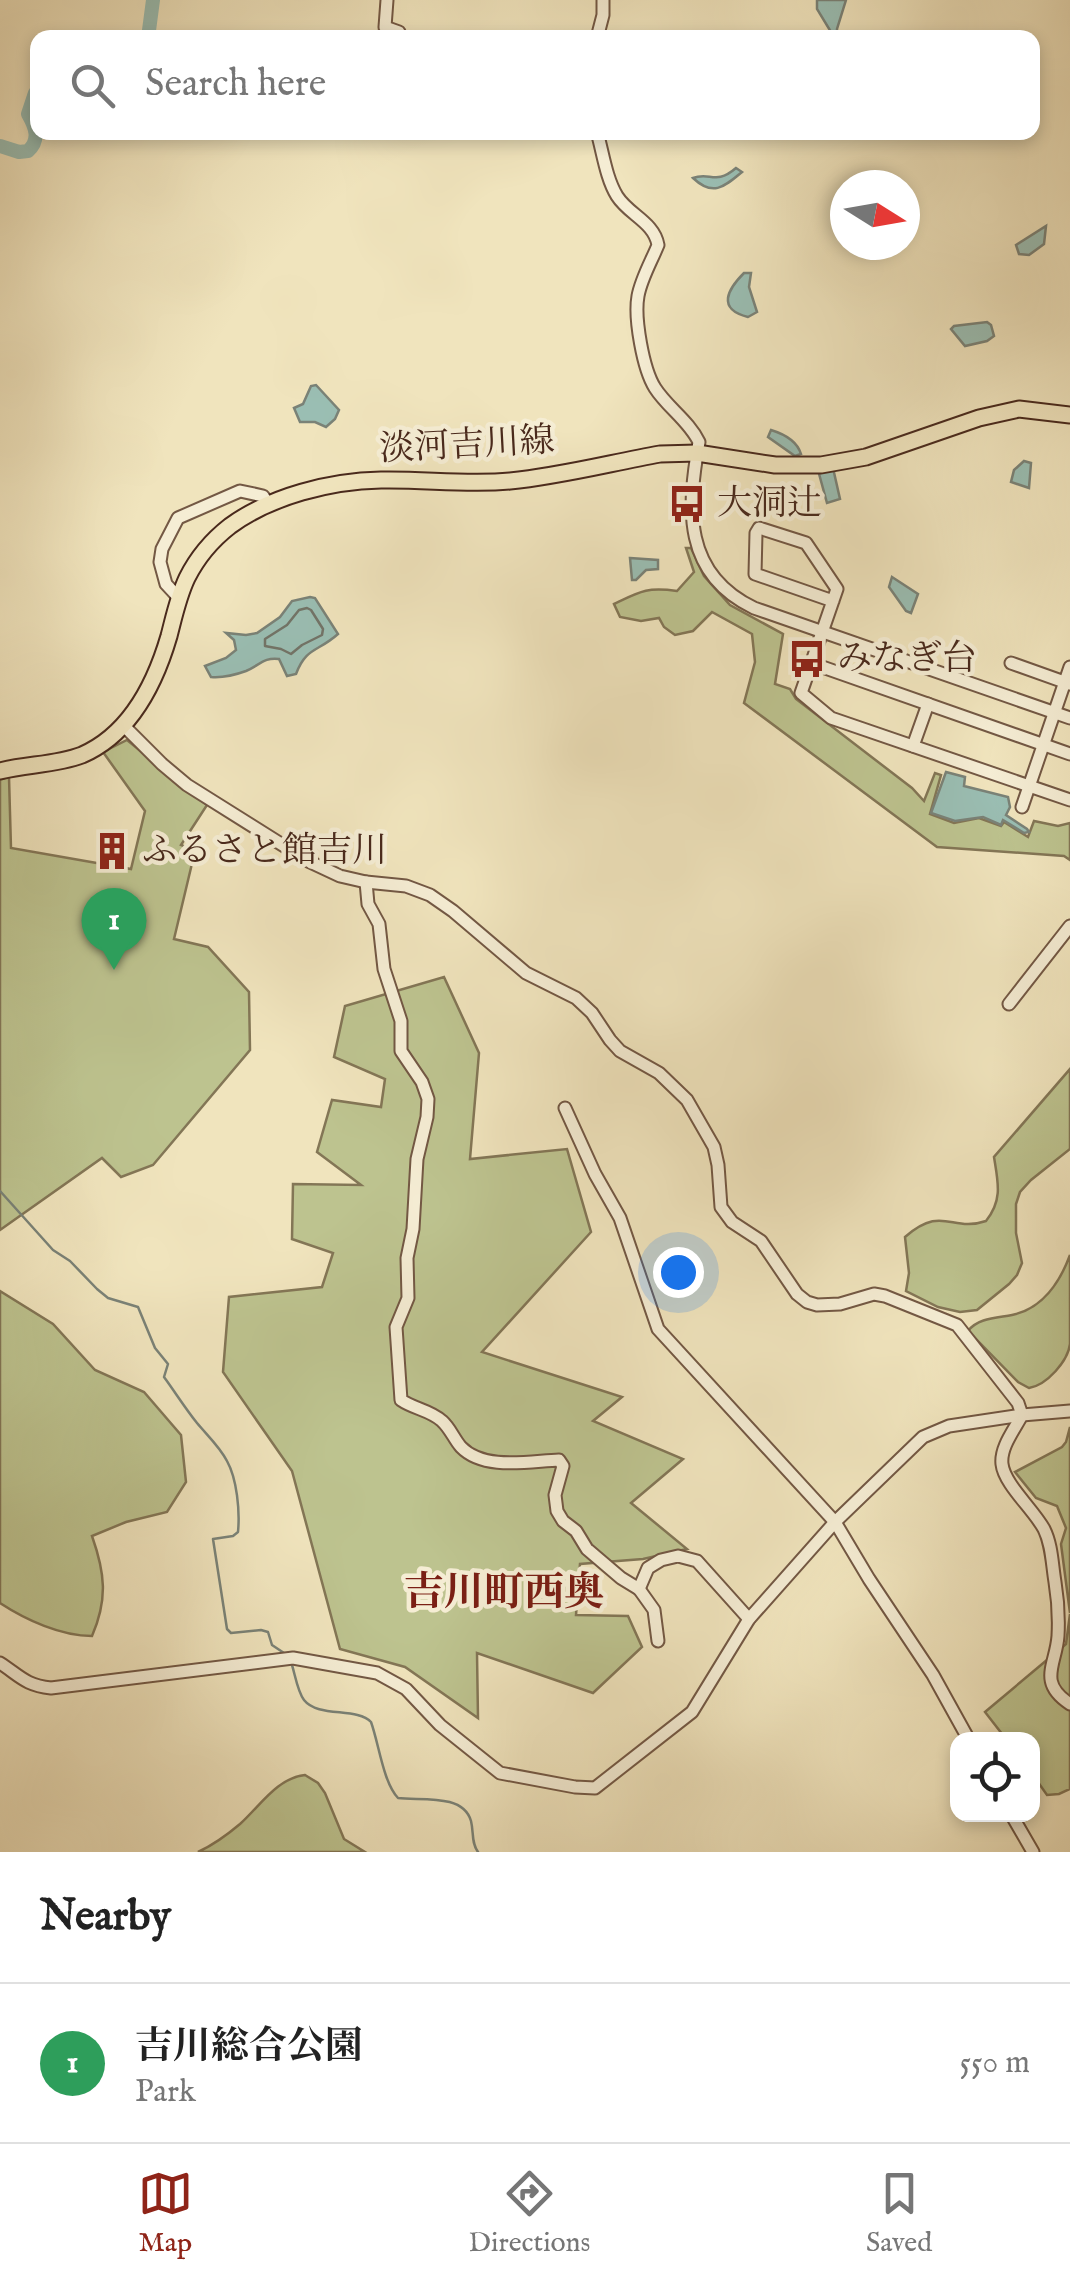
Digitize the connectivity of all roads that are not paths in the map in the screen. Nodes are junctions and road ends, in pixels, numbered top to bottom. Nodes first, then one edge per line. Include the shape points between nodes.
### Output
1 (387, 0) edge
2 (603, 0) edge
3 (392, 30) edge
4 (599, 30) edge
5 (599, 140) edge
6 (1070, 415) edge
7 (697, 452) junction
8 (268, 504) junction
9 (179, 598) junction
10 (833, 600) junction
11 (822, 632) junction
12 (811, 663) junction
13 (1011, 663) dead end
14 (1070, 666) edge
15 (1068, 683) edge
16 (928, 704) junction
17 (1055, 713) junction
18 (1070, 718) edge
19 (124, 726) junction
20 (1044, 745) junction
21 (913, 746) junction
22 (1070, 754) edge
23 (0, 771) edge
24 (1029, 786) junction
25 (1070, 800) edge
26 (1022, 806) dead end
27 (366, 882) junction
28 (1070, 926) edge
29 (1009, 1004) dead end
30 (566, 1108) dead end
31 (1070, 1410) edge
32 (1022, 1415) junction
33 (835, 1522) junction
34 (639, 1589) junction
35 (749, 1619) junction
36 (658, 1641) dead end
37 (0, 1663) edge
38 (1070, 1704) edge
39 (965, 1732) edge
40 (1016, 1822) edge
41 (1032, 1852) edge

1 - 3 street via 385,28
2 - 4 street
5 - 7 street via 612,188 658,240 636,308 644,357 655,388 697,436
6 - 7 main road, 淡河吉川線 via 1020,409 821,465
7 - 8 main road, 淡河吉川線 via 505,482 376,480
7 - 11 street via 691,520 713,576 740,602
8 - 9 main road, 淡河吉川線 via 212,541
8 - 9 street via 263,496 240,491 178,518 160,562
9 - 19 main road, 淡河吉川線 via 163,655
10 - 10 street via 837,589 806,544 759,528 755,574
10 - 11 street
11 - 12 street
11 - 17 street
12 - 16 street
12 - 21 street via 801,693 831,718
13 - 15 street
14 - 15 street
15 - 17 street
16 - 20 street
16 - 21 street
17 - 18 street
17 - 20 street
19 - 23 main road, 淡河吉川線 via 80,755
19 - 27 street via 187,785 308,861
20 - 22 street
20 - 24 street
21 - 24 street
24 - 25 street
24 - 26 street
27 - 32 street via 430,895 526,973 576,998 620,1051 688,1100 714,1147 721,1207 760,1241 797,1294 817,1305 874,1294 957,1325
27 - 34 street via 401,1020 402,1051 428,1099 408,1298 396,1328 401,1400 443,1421 464,1450 483,1459 560,1460 554,1495 563,1521
28 - 29 street
30 - 33 street via 620,1218 658,1330
31 - 32 street
32 - 33 street via 949,1426 923,1437
32 - 38 street via 1002,1464 1048,1540 1058,1602 1058,1642 1049,1672
33 - 35 street
33 - 39 street
34 - 35 street via 648,1568 660,1560 697,1561
34 - 36 street via 654,1610
35 - 37 street via 692,1712 589,1789 500,1774 406,1688 377,1673 293,1658 51,1688 32,1686
40 - 41 street

